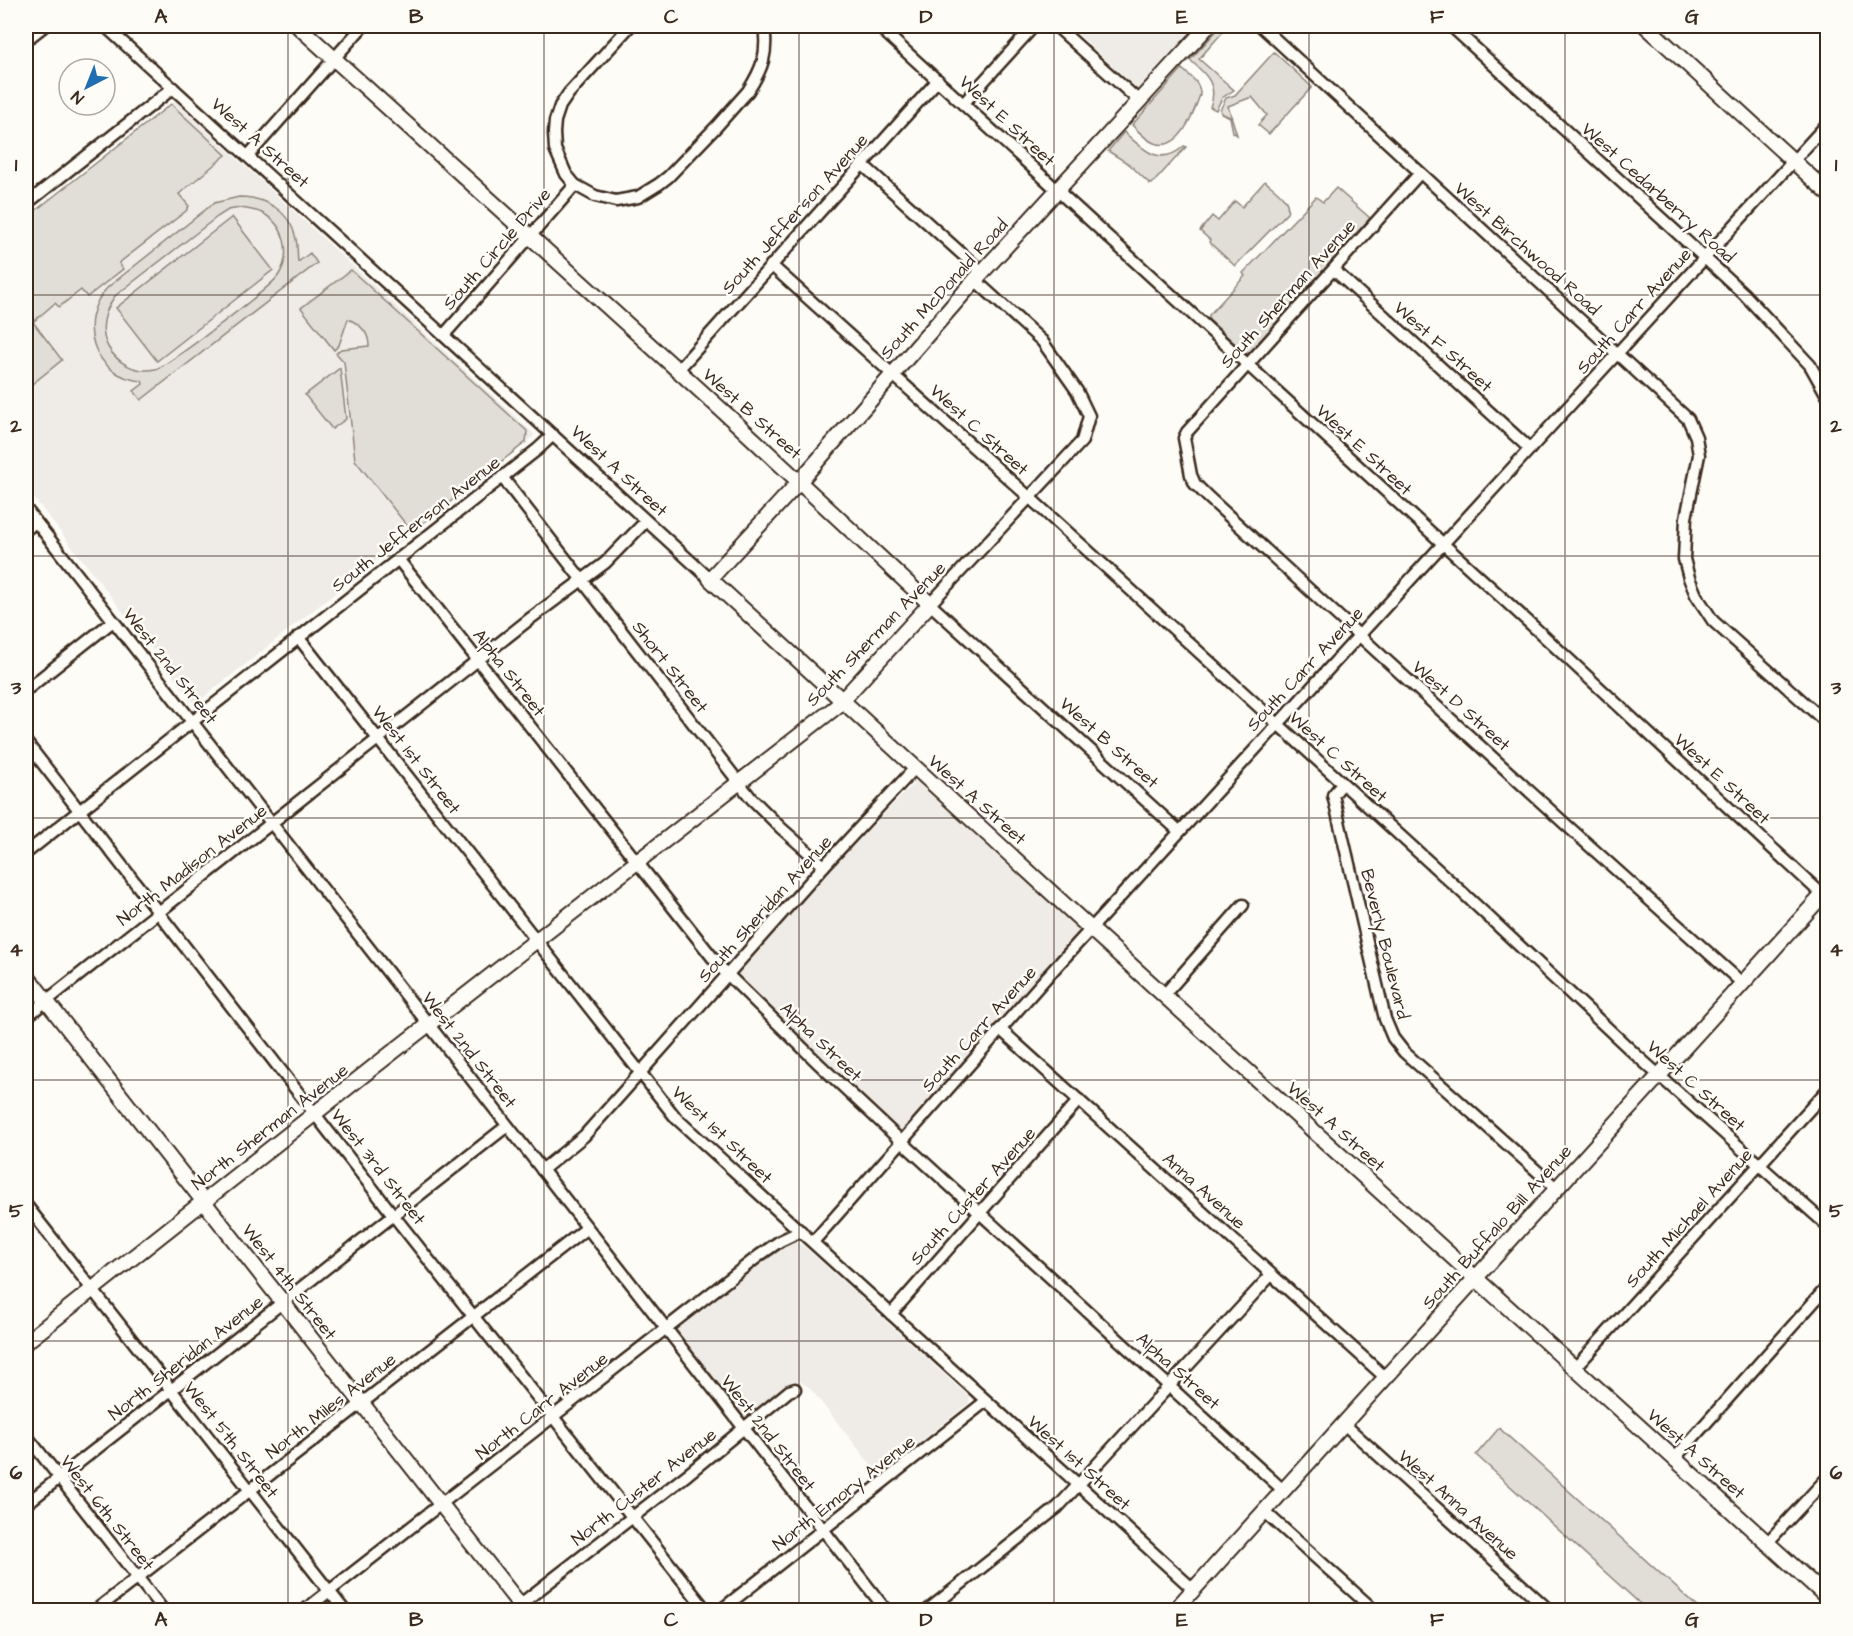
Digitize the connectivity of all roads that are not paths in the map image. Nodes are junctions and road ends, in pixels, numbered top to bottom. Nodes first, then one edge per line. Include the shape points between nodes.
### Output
1 (44, 26) edge
2 (105, 26) edge
3 (298, 26) edge
4 (363, 26) edge
5 (630, 26) edge
6 (764, 26) edge
7 (878, 26) edge
8 (1034, 26) edge
9 (1056, 26) edge
10 (1208, 26) edge
11 (1261, 26) edge
12 (1451, 26) edge
13 (1646, 26) edge
14 (26, 40) edge
15 (334, 58) junction
16 (938, 80) junction
17 (173, 87) junction
18 (1139, 101) junction
19 (963, 104) junction
20 (1827, 123) edge
21 (248, 156) junction
22 (1792, 161) junction
23 (862, 164) junction
24 (1420, 173) junction
25 (575, 184) junction
26 (1057, 190) junction
27 (1827, 193) edge
28 (26, 204) edge
29 (530, 238) junction
30 (1704, 258) junction
31 (771, 265) junction
32 (1334, 270) junction
33 (978, 276) junction
34 (444, 335) junction
35 (1618, 354) junction
36 (1248, 366) junction
37 (677, 371) junction
38 (893, 374) junction
39 (1827, 397) edge
40 (553, 435) junction
41 (1184, 438) joint
42 (1530, 449) junction
43 (502, 477) junction
44 (799, 482) junction
45 (1029, 497) junction
46 (26, 509) edge
47 (646, 521) junction
48 (35, 522) junction
49 (26, 530) edge
50 (1442, 544) junction
51 (398, 559) junction
52 (710, 579) junction
53 (581, 580) junction
54 (930, 604) junction
55 (114, 621) junction
56 (1359, 635) junction
57 (298, 637) junction
58 (478, 660) junction
59 (26, 690) edge
60 (842, 701) junction
61 (192, 721) junction
62 (1277, 724) junction
63 (1827, 724) edge
64 (379, 739) junction
65 (26, 742) edge
66 (915, 768) junction
67 (739, 782) junction
68 (1342, 784) junction
69 (79, 811) junction
70 (272, 824) junction
71 (1179, 831) junction
72 (26, 853) edge
73 (637, 862) junction
74 (824, 866) junction
75 (1826, 894) edge
76 (1243, 905) dead end
77 (158, 912) junction
78 (1091, 929) junction
79 (537, 941) junction
80 (26, 975) edge
81 (728, 975) junction
82 (1742, 983) junction
83 (1164, 995) junction
84 (45, 1000) junction
85 (26, 1017) edge
86 (428, 1025) junction
87 (1000, 1029) junction
88 (640, 1074) junction
89 (1659, 1075) junction
90 (1827, 1089) edge
91 (1079, 1100) junction
92 (315, 1114) junction
93 (507, 1126) junction
94 (901, 1141) junction
95 (1759, 1165) junction
96 (542, 1170) junction
97 (1556, 1188) junction
98 (204, 1202) junction
99 (26, 1205) edge
100 (981, 1213) junction
101 (394, 1216) junction
102 (1827, 1226) edge
103 (586, 1228) junction
104 (801, 1232) junction
105 (813, 1242) junction
106 (1271, 1275) junction
107 (1475, 1278) junction
108 (1827, 1286) edge
109 (92, 1290) junction
110 (283, 1304) junction
111 (891, 1314) junction
112 (474, 1316) junction
113 (666, 1329) junction
114 (26, 1342) edge
115 (1575, 1368) junction
116 (1386, 1378) junction
117 (1169, 1385) junction
118 (795, 1389) dead end
119 (171, 1391) junction
120 (986, 1401) junction
121 (361, 1404) junction
122 (554, 1418) junction
123 (1344, 1424) junction
124 (745, 1429) junction
125 (26, 1436) edge
126 (1675, 1458) junction
127 (1827, 1477) edge
128 (59, 1478) junction
129 (1079, 1486) junction
130 (250, 1491) junction
131 (1284, 1491) junction
132 (26, 1504) edge
133 (441, 1505) junction
134 (1265, 1512) junction
135 (632, 1517) junction
136 (823, 1530) junction
137 (1767, 1543) junction
138 (138, 1578) junction
139 (1194, 1590) junction
140 (329, 1592) junction
141 (1827, 1598) edge
142 (518, 1609) edge
143 (96, 1611) edge
144 (163, 1611) edge
145 (305, 1611) edge
146 (344, 1611) edge
147 (706, 1611) edge
148 (721, 1611) edge
149 (886, 1611) edge
150 (928, 1611) edge
151 (1175, 1611) edge
152 (1374, 1611) edge
153 (1549, 1611) edge

1 - 14 street
2 - 17 street, West A Street
3 - 15 street, West B Street
4 - 15 street
5 - 25 street via 560,106 555,149
6 - 25 street via 765,59 757,78 668,177 638,197 616,201 595,196
7 - 16 street, West E Street
8 - 19 street
9 - 18 street
10 - 18 street, South McDonald Road
11 - 24 street, West Birchwood Road
12 - 30 street, West Cedarberry Road
13 - 22 street
15 - 21 street
15 - 29 street, West B Street
16 - 19 street, West E Street
16 - 23 street, South Jefferson Avenue
17 - 21 street, West A Street
17 - 28 street
18 - 26 street, South McDonald Road
19 - 26 street, West E Street
20 - 22 street, South Carr Avenue
21 - 34 street, West A Street
22 - 27 street
22 - 30 street, South Carr Avenue
23 - 31 street, South Jefferson Avenue
23 - 33 street
24 - 32 street, South Sherman Avenue
24 - 35 street, West Birchwood Road
25 - 29 street, South Circle Drive
26 - 33 street, South McDonald Road
26 - 36 street, West E Street
29 - 34 street, South Circle Drive
29 - 37 street, West B Street
30 - 35 street, South Carr Avenue
30 - 39 street, West Cedarberry Road via 1744,294 1810,365
31 - 37 street, South Jefferson Avenue
31 - 38 street, West C Street
32 - 36 street, South Sherman Avenue
32 - 42 street, West F Street
33 - 38 street, South McDonald Road
33 - 45 street, South Sherman Avenue via 1042,341 1077,391 1089,416 1082,441
34 - 40 street, West A Street
35 - 42 street, South Carr Avenue
35 - 63 street, West Birchwood Road via 1688,419 1696,437 1699,454 1686,518 1684,558 1696,595 1713,621
36 - 41 street, South Sherman Avenue
36 - 50 street, West E Street
37 - 44 street, West B Street
38 - 44 street, South McDonald Road
38 - 45 street, West C Street
40 - 43 street, South Jefferson Avenue
40 - 47 street, West A Street
41 - 56 street, West D Street via 1195,484
42 - 50 street, South Carr Avenue
43 - 51 street, South Jefferson Avenue
43 - 53 street, Short Street
44 - 52 street, South McDonald Road
44 - 54 street, West B Street
45 - 54 street, South Sherman Avenue
45 - 62 street, West C Street
46 - 48 street, West 2nd Street
47 - 52 street, West A Street
47 - 53 street, North Madison Avenue via 605,563
48 - 49 street
48 - 55 street, West 2nd Street
50 - 56 street, South Carr Avenue
50 - 75 street, West E Street
51 - 57 street, South Jefferson Avenue
51 - 58 street, Alpha Street
52 - 60 street, West A Street
53 - 58 street, North Madison Avenue
53 - 67 street, Short Street
54 - 60 street, South Sherman Avenue
54 - 71 street, West B Street
55 - 59 street
55 - 61 street, West 2nd Street
56 - 62 street, South Carr Avenue
56 - 82 street, West D Street
57 - 61 street, South Jefferson Avenue
57 - 64 street, West 1st Street
58 - 64 street, North Madison Avenue
58 - 73 street, Alpha Street
60 - 66 street, West A Street
60 - 67 street, South Sherman Avenue
61 - 69 street, South Jefferson Avenue
61 - 70 street, West 2nd Street
62 - 68 street, West C Street
62 - 71 street, South Carr Avenue
64 - 70 street, North Madison Avenue
64 - 79 street, West 1st Street
65 - 69 street, West 3rd Street
66 - 74 street, South Sheridan Avenue
66 - 78 street, West A Street
67 - 73 street, South Sherman Avenue
67 - 74 street, Short Street via 780,828
68 - 89 street, West C Street
68 - 97 street, Beverly Boulevard via 1333,795 1385,1019 1393,1038
69 - 72 street, South Jefferson Avenue
69 - 77 street, West 3rd Street
70 - 77 street, North Madison Avenue
70 - 86 street, West 2nd Street
71 - 78 street, South Carr Avenue
73 - 79 street, South Sherman Avenue
73 - 81 street, Alpha Street
74 - 81 street, South Sheridan Avenue
75 - 82 street, South Buffalo Bill Avenue
76 - 83 street
77 - 84 street, North Madison Avenue
77 - 92 street, West 3rd Street
78 - 83 street, West A Street
78 - 87 street, South Carr Avenue
79 - 86 street, North Sherman Avenue
79 - 88 street, West 1st Street
80 - 84 street, West 4th Street
81 - 88 street, South Sheridan Avenue
81 - 94 street, Alpha Street
82 - 89 street, South Buffalo Bill Avenue
83 - 107 street, West A Street
84 - 85 street, North Madison Avenue
84 - 98 street, West 4th Street
86 - 92 street, North Sherman Avenue
86 - 93 street, West 2nd Street
87 - 91 street, Anna Avenue
87 - 94 street, South Carr Avenue
88 - 96 street via 584,1136
88 - 104 street, West 1st Street via 676,1118
89 - 95 street, West C Street
89 - 97 street, South Buffalo Bill Avenue
90 - 95 street, South Michael Avenue
91 - 100 street, South Custer Avenue
91 - 106 street, Anna Avenue
92 - 98 street, North Sherman Avenue
92 - 101 street, West 3rd Street
93 - 96 street, West 2nd Street
93 - 101 street, North Sheridan Avenue
94 - 100 street, Alpha Street
94 - 105 street, South Carr Avenue
95 - 102 street, West C Street
95 - 115 street, South Michael Avenue
96 - 103 street, West 2nd Street
97 - 107 street, South Buffalo Bill Avenue
98 - 109 street, North Sherman Avenue
98 - 110 street, West 4th Street
99 - 109 street, West 5th Street
100 - 111 street, South Custer Avenue
100 - 117 street, Alpha Street
101 - 110 street, North Sheridan Avenue
101 - 112 street, West 3rd Street
103 - 112 street, North Miles Avenue
103 - 113 street, West 2nd Street
104 - 105 street, West 1st Street
104 - 113 street, North Carr Avenue via 759,1255
105 - 111 street, West 1st Street
106 - 116 street, Anna Avenue
106 - 117 street
107 - 115 street, West A Street
107 - 116 street, South Buffalo Bill Avenue
108 - 126 street
109 - 114 street, North Sherman Avenue
109 - 119 street, West 5th Street
110 - 119 street, North Sheridan Avenue
110 - 121 street, West 4th Street
111 - 120 street, West 1st Street
112 - 121 street, North Miles Avenue
112 - 122 street, West 3rd Street
113 - 122 street, North Carr Avenue
113 - 124 street, West 2nd Street
115 - 126 street, West A Street
116 - 123 street, South Buffalo Bill Avenue
117 - 129 street
117 - 131 street, Alpha Street
118 - 124 street, North Custer Avenue
119 - 128 street, North Sheridan Avenue
119 - 130 street, West 5th Street
120 - 129 street, West 1st Street
120 - 136 street, North Emory Avenue
121 - 130 street, North Miles Avenue
121 - 133 street, West 4th Street
122 - 133 street, North Carr Avenue
122 - 135 street, West 3rd Street
123 - 131 street, South Buffalo Bill Avenue
123 - 153 street, West Anna Avenue
124 - 135 street, North Custer Avenue
124 - 136 street, West 2nd Street
125 - 128 street, West 6th Street
126 - 137 street, West A Street
127 - 137 street
128 - 132 street, North Sheridan Avenue
128 - 138 street, West 6th Street
129 - 139 street, West 1st Street
129 - 150 street via 1058,1508
130 - 138 street, North Miles Avenue
130 - 140 street, West 5th Street
131 - 134 street, South Buffalo Bill Avenue
133 - 140 street, North Carr Avenue
133 - 142 street, West 4th Street
134 - 139 street, South Buffalo Bill Avenue
134 - 152 street
135 - 142 street, North Custer Avenue
135 - 147 street, West 3rd Street
136 - 148 street, North Emory Avenue
136 - 149 street, West 2nd Street
137 - 141 street, West A Street
138 - 143 street, North Miles Avenue
138 - 144 street, West 6th Street
139 - 151 street, South Buffalo Bill Avenue
140 - 145 street, North Carr Avenue
140 - 146 street, West 5th Street

